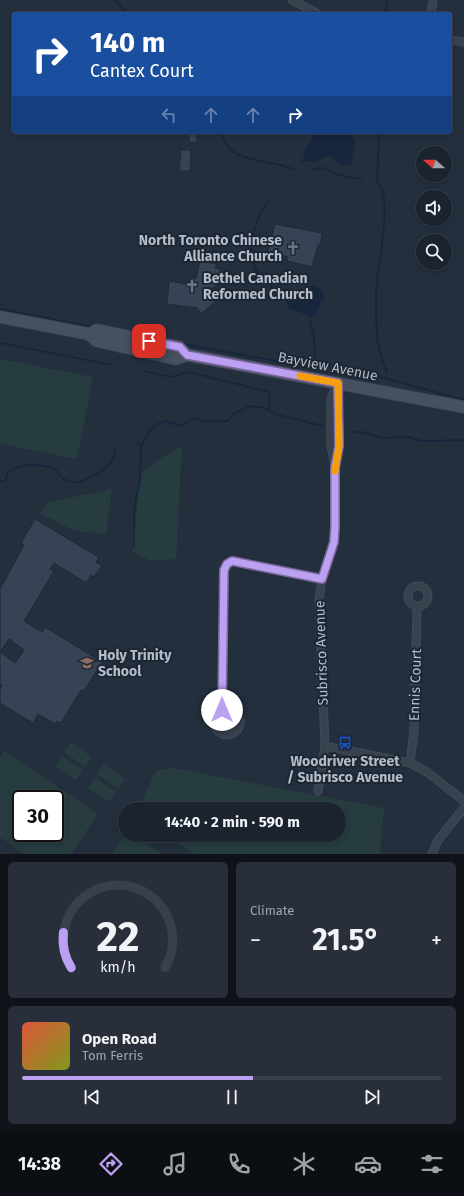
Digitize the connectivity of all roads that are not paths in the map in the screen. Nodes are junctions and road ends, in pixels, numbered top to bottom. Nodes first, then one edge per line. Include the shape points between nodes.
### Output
1 (292, 0) edge
2 (433, 0) edge
3 (314, 12) edge
4 (431, 12) edge
5 (452, 40) edge
6 (464, 42) edge
7 (0, 318) edge
8 (338, 383) junction
9 (464, 406) edge
10 (322, 579) junction
11 (417, 607) dead end
12 (222, 710) dead end
13 (325, 746) junction
14 (410, 763) junction
15 (318, 791) dead end
16 (464, 801) edge
17 (464, 808) edge
18 (432, 854) edge

1 - 3 street
2 - 4 street
5 - 6 street
7 - 8 main road, Bayview Avenue via 89,334 97,341 176,359 187,355
8 - 9 main road, Bayview Avenue
8 - 10 street, Subrisco Avenue via 339,446 335,468 335,534
10 - 12 street via 232,561 227,564 224,570
10 - 13 street, Subrisco Avenue via 319,613
11 - 14 street, Ennis Court via 414,731
13 - 14 street
13 - 15 street, Subrisco Avenue
14 - 16 street via 427,772
17 - 18 street via 438,840

